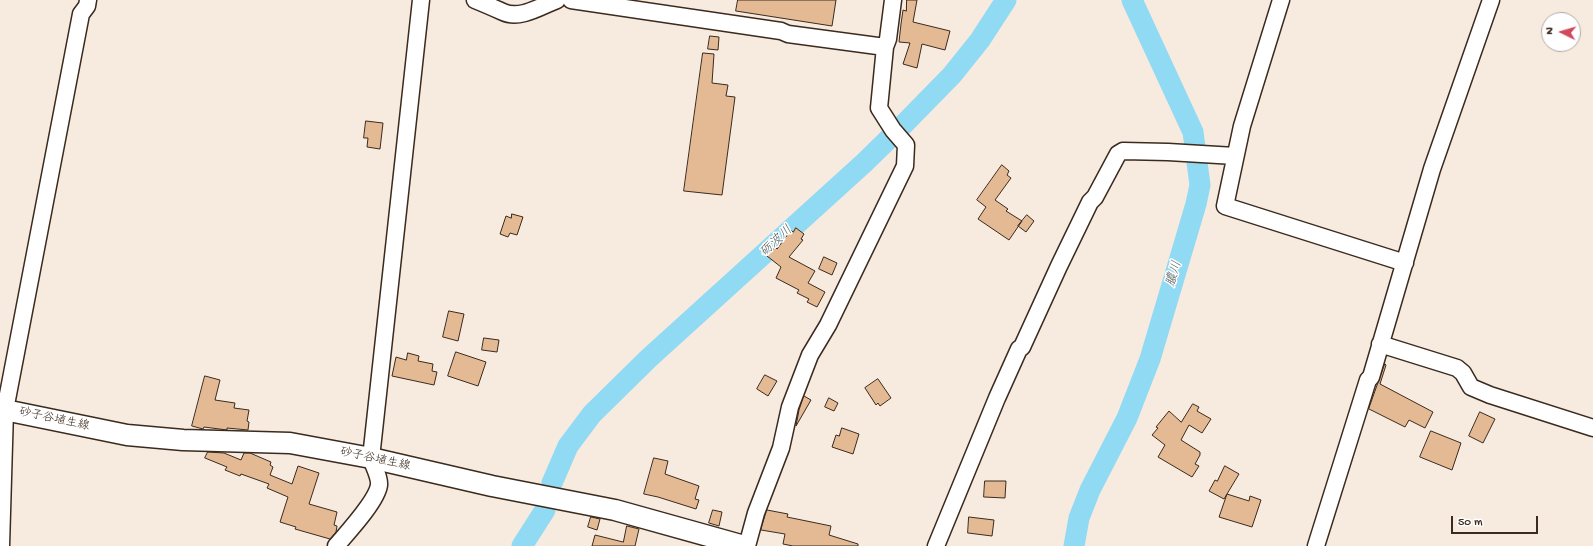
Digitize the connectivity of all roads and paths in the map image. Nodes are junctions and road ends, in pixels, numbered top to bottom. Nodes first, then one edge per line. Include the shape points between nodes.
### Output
1 (88, 0) edge
2 (421, 0) edge
3 (475, 0) edge
4 (557, 0) edge
5 (571, 0) edge
6 (894, 0) edge
7 (1281, 0) edge
8 (1491, 0) edge
9 (885, 47) junction
10 (1233, 156) junction
11 (1405, 263) junction
12 (1380, 344) junction
13 (3, 410) edge
14 (1593, 428) edge
15 (371, 458) junction
16 (1, 546) edge
17 (336, 546) edge
18 (744, 546) edge
19 (747, 546) edge
20 (936, 546) edge
21 (1316, 546) edge

1 - 13 street via 81,14
2 - 15 street
3 - 4 street via 503,12 515,14 525,13
5 - 9 street
6 - 9 street
7 - 10 street
8 - 11 street via 1432,169
9 - 19 street via 879,108 906,145 905,166 828,325 810,355 790,407 780,448
10 - 11 street via 1225,206
10 - 20 street via 1123,151 1118,154 1095,198 1090,202 1018,350
11 - 12 street
12 - 14 street via 1457,368 1471,387 1490,395
12 - 21 street
13 - 15 main road, 砂子谷埴生線 via 127,435 183,440 290,443
13 - 16 street
15 - 17 street via 380,483 378,490 363,515
15 - 18 main road, 砂子谷埴生線 via 492,486 615,510

